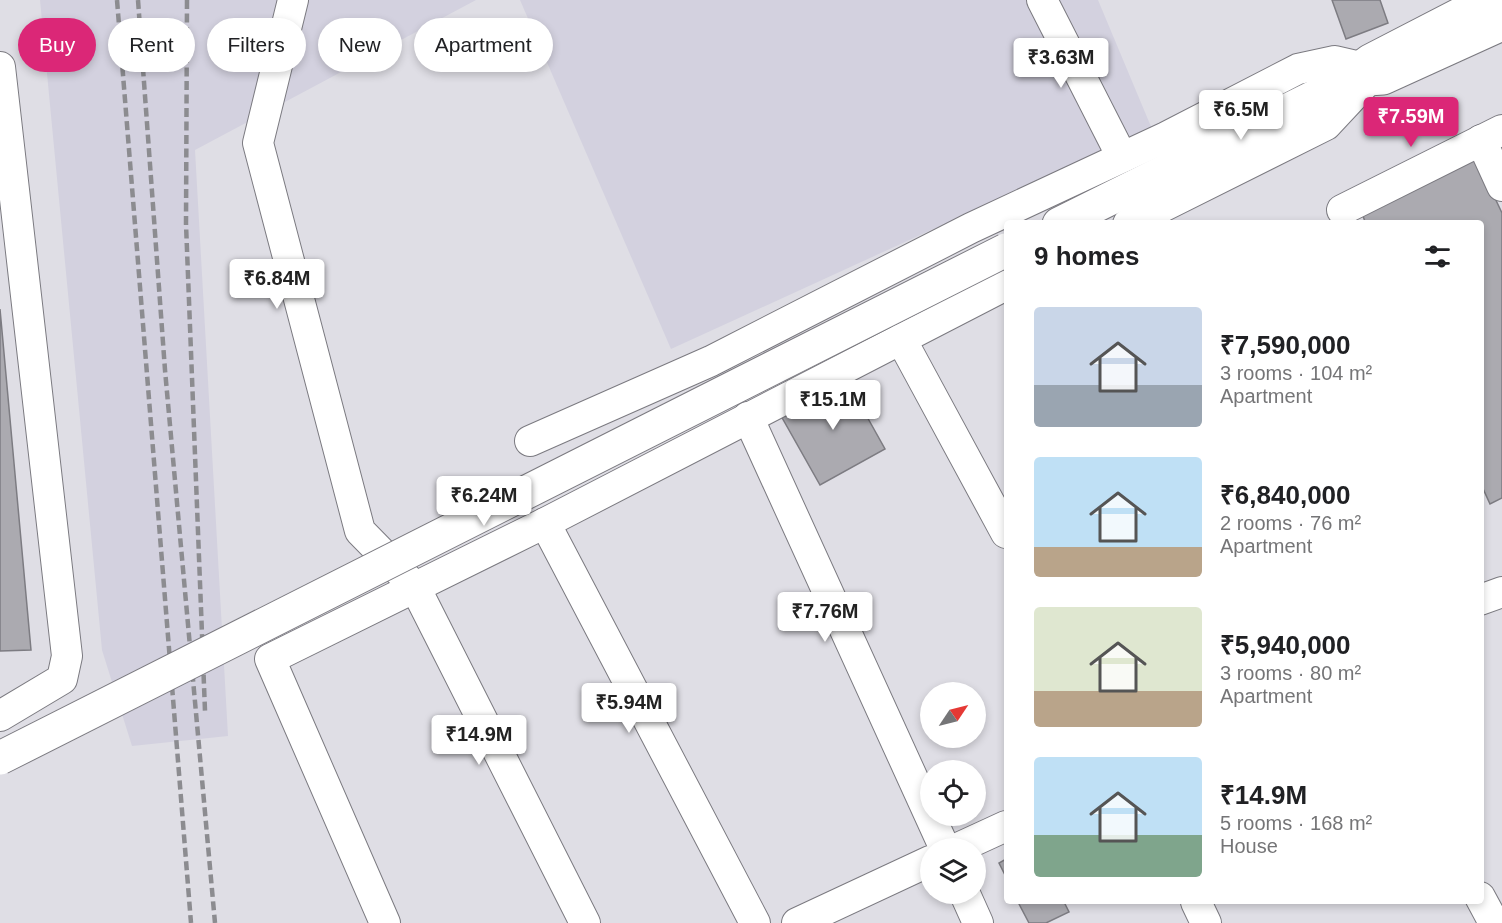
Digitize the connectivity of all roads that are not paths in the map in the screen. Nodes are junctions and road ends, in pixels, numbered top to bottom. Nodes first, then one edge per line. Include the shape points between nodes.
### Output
1 (293, 0) edge
2 (1042, 0) edge
3 (1488, 0) edge
4 (1502, 24) edge
5 (0, 67) edge
6 (1348, 80) junction
7 (1491, 135) edge
8 (1122, 157) junction
9 (1502, 186) edge
10 (1342, 210) dead end
11 (1067, 220) edge
12 (1142, 220) edge
13 (1004, 251) edge
14 (1004, 286) edge
15 (901, 339) junction
16 (748, 417) junction
17 (530, 441) dead end
18 (545, 523) junction
19 (1004, 529) edge
20 (415, 587) junction
21 (1502, 592) edge
22 (1484, 599) edge
23 (0, 716) edge
24 (0, 758) edge
25 (1004, 827) edge
26 (940, 838) edge
27 (980, 838) edge
28 (920, 866) edge
29 (969, 904) edge
30 (1197, 904) edge
31 (1484, 904) edge
32 (385, 923) edge
33 (585, 923) edge
34 (755, 923) edge
35 (797, 923) edge
36 (978, 923) edge
37 (1206, 923) edge
38 (1494, 923) edge

1 - 20 street via 258,143 360,531
2 - 8 street
3 - 6 highway
4 - 6 highway via 1383,78
5 - 23 street via 68,656 62,679
6 - 8 street via 1335,61 1298,69
6 - 11 highway
6 - 12 street via 1326,125
7 - 9 street
7 - 10 street
8 - 17 street via 971,228 711,361
13 - 24 highway, bridge
14 - 15 street
15 - 16 street
15 - 19 street
16 - 18 street
16 - 26 street
18 - 20 street
18 - 34 street
20 - 32 street via 270,659
20 - 33 street
21 - 22 street
25 - 27 street
28 - 35 street
29 - 36 street
30 - 37 street
31 - 38 street

